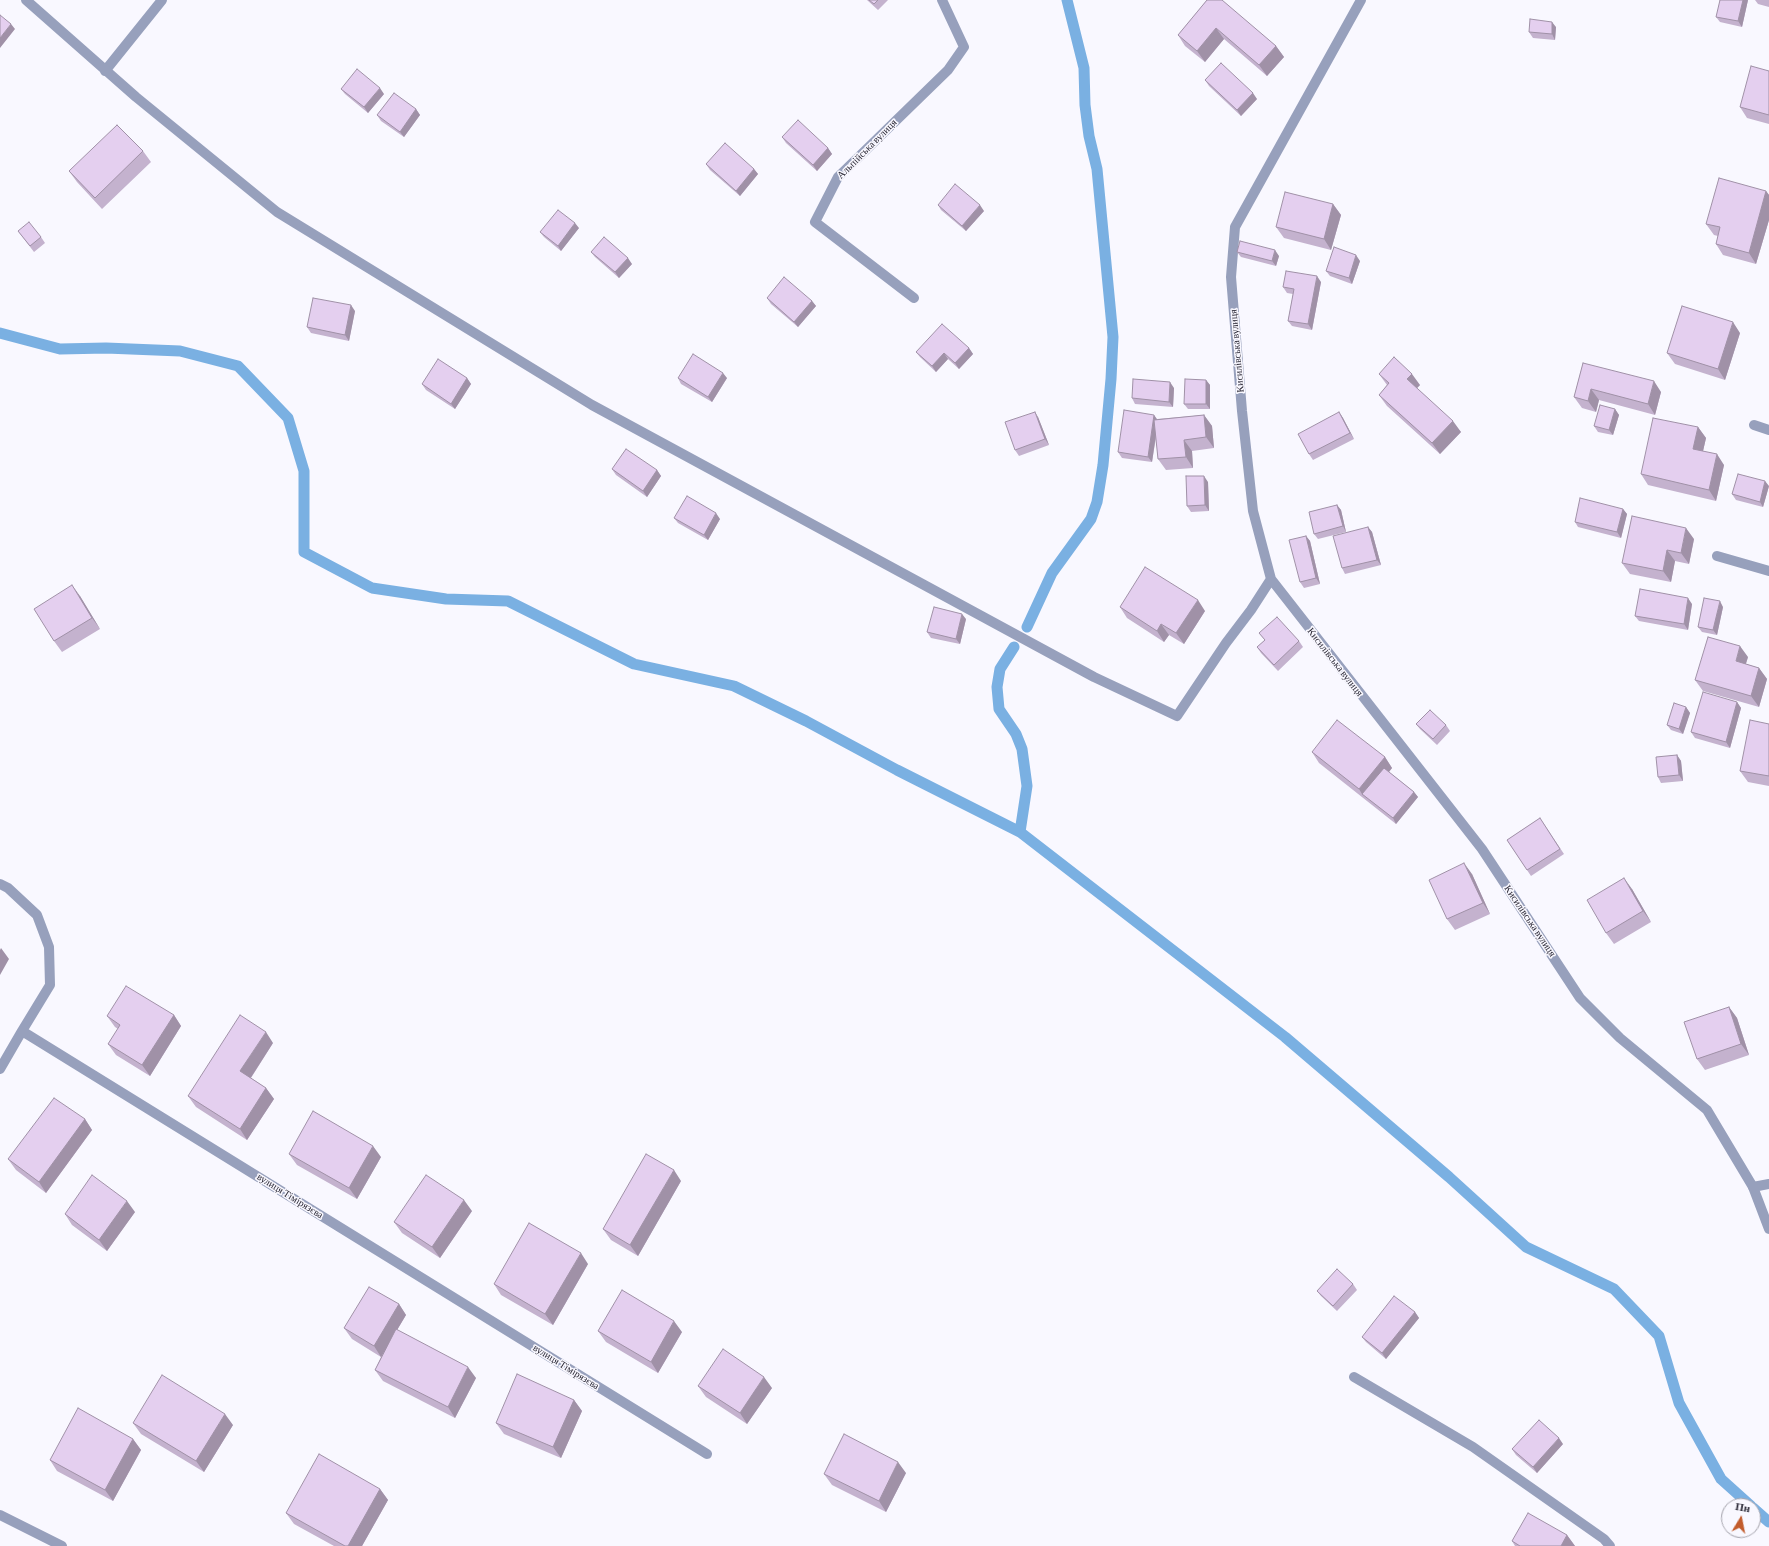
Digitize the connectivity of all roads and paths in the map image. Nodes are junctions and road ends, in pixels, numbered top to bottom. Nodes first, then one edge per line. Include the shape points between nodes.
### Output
1 (26, 0) edge
2 (162, 0) edge
3 (942, 0) edge
4 (1361, 0) edge
5 (105, 71) junction
6 (914, 298) dead end
7 (1754, 425) dead end
8 (1769, 430) edge
9 (1717, 556) dead end
10 (1769, 572) edge
11 (1271, 579) junction
12 (0, 884) edge
13 (22, 1031) junction
14 (0, 1070) edge
15 (1769, 1184) edge
16 (1753, 1187) junction
17 (1769, 1229) edge
18 (1354, 1377) dead end
19 (707, 1454) dead end
20 (0, 1515) edge
21 (62, 1546) edge
22 (1610, 1546) edge

1 - 5 street
2 - 5 street
3 - 6 street, Альпійська вулиця via 964,46 948,70 838,177 815,222
4 - 11 street, Кисилівська вулиця via 1235,226 1231,277 1242,411 1253,511
5 - 11 street via 277,212 592,405 1094,678 1177,716
7 - 8 street
9 - 10 street
11 - 16 street, Кисилівська вулиця via 1482,850 1580,998 1620,1038 1707,1110
12 - 13 street via 8,888 37,915 49,947 50,985
13 - 14 street
13 - 19 street, вулиця Тімірязєва
15 - 16 street
16 - 17 street, Кисилівська вулиця
18 - 22 street via 1473,1447 1604,1539
20 - 21 street

